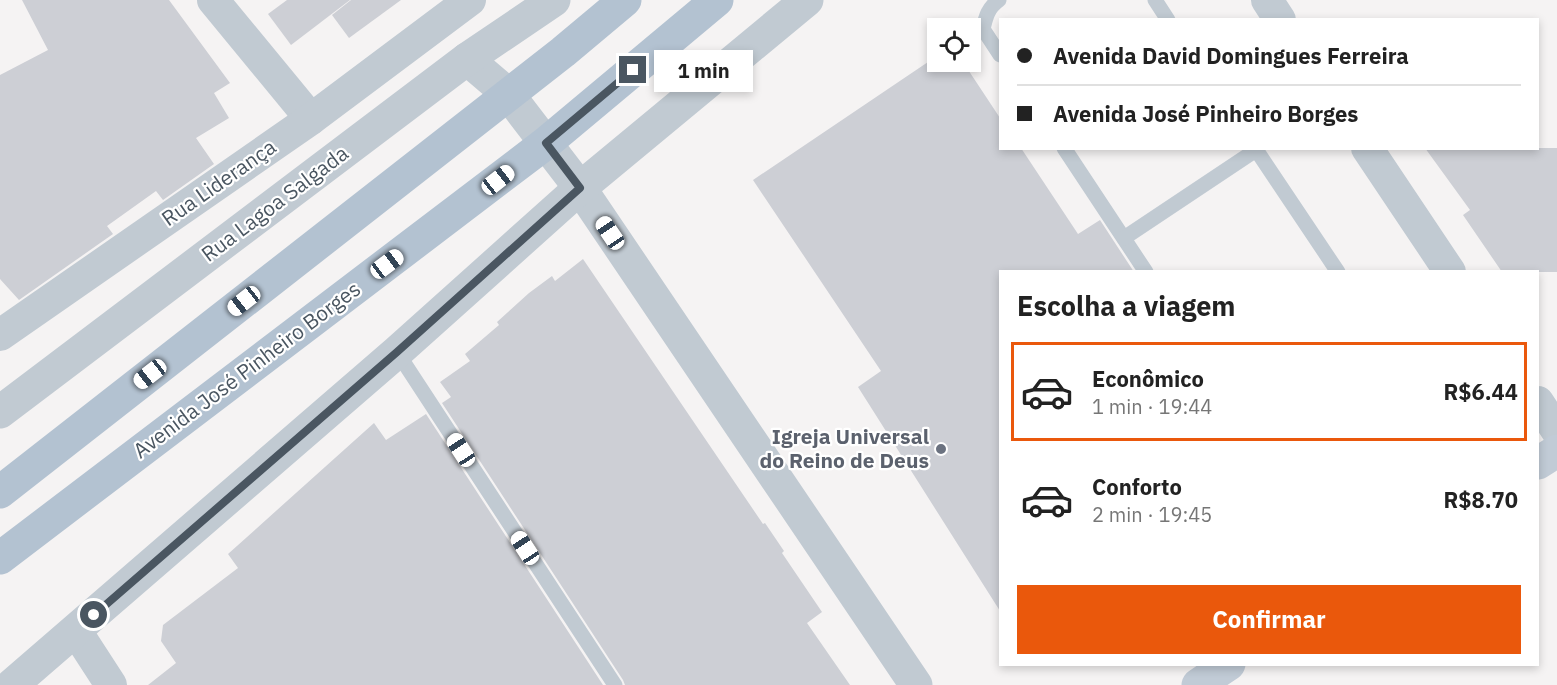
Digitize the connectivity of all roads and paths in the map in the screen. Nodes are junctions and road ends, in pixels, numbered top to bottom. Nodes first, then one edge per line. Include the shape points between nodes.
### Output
1 (213, 0) edge
2 (470, 0) edge
3 (554, 0) edge
4 (625, 0) edge
5 (717, 0) edge
6 (807, 0) edge
7 (999, 0) edge
8 (1155, 0) edge
9 (1267, 0) edge
10 (1167, 18) edge
11 (1279, 18) edge
12 (999, 53) edge
13 (467, 59) junction
14 (508, 94) junction
15 (311, 119) junction
16 (546, 143) junction
17 (1065, 150) edge
18 (1255, 150) edge
19 (1257, 150) edge
20 (1368, 150) edge
21 (580, 188) junction
22 (1124, 238) junction
23 (1145, 270) edge
24 (1337, 270) edge
25 (1449, 270) edge
26 (0, 335) edge
27 (397, 352) junction
28 (1539, 403) edge
29 (0, 412) edge
30 (1557, 430) edge
31 (1557, 451) edge
32 (1539, 462) edge
33 (0, 492) edge
34 (0, 558) edge
35 (76, 631) junction
36 (1226, 666) edge
37 (12, 685) edge
38 (111, 685) edge
39 (615, 685) edge
40 (916, 685) edge
41 (1198, 685) edge

1 - 15 street
2 - 15 street, Rua Liderança
3 - 13 street, Rua Lagoa Salgada
4 - 14 main road
5 - 16 main road, Avenida José Pinheiro Borges
6 - 21 street
7 - 12 lane via 986,15 983,29
8 - 10 lane
9 - 11 street
13 - 14 street
13 - 29 street, Rua Lagoa Salgada
14 - 16 street
14 - 33 main road
15 - 26 street, Rua Liderança
16 - 21 street
16 - 34 main road, Avenida José Pinheiro Borges
17 - 22 lane
18 - 22 lane
19 - 24 lane
20 - 25 street
21 - 27 street
21 - 40 street
22 - 23 lane
27 - 35 street
27 - 39 lane
28 - 30 street
31 - 32 main road
35 - 37 street
35 - 38 street
36 - 41 main road

